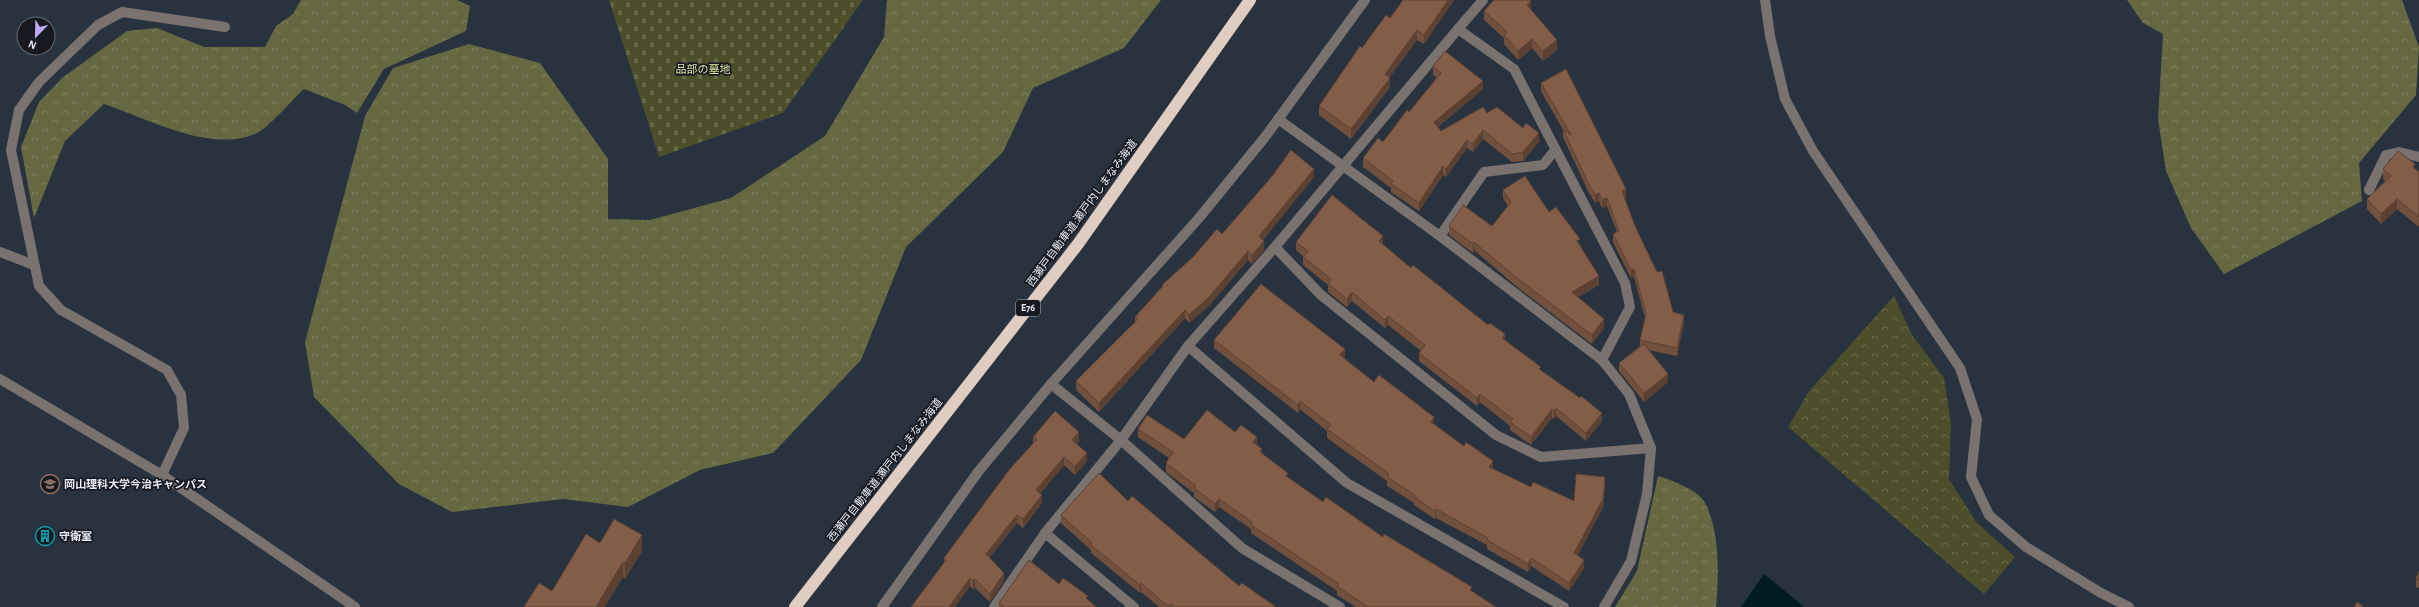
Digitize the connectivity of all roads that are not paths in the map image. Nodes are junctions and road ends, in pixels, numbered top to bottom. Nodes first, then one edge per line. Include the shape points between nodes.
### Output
1 (1250, 0) edge
2 (1365, 0) edge
3 (1483, 0) edge
4 (1765, 0) edge
5 (224, 27) dead end
6 (1458, 29) junction
7 (1278, 119) junction
8 (1555, 150) junction
9 (2419, 156) edge
10 (1343, 165) junction
11 (2369, 190) dead end
12 (1440, 236) junction
13 (1275, 248) junction
14 (0, 252) edge
15 (34, 265) junction
16 (1188, 346) junction
17 (1602, 360) junction
18 (0, 379) edge
19 (1050, 384) junction
20 (1121, 440) junction
21 (1651, 448) junction
22 (162, 475) junction
23 (1046, 533) junction
24 (355, 607) edge
25 (795, 607) edge
26 (882, 607) edge
27 (994, 607) edge
28 (1134, 607) edge
29 (1340, 607) edge
30 (1564, 607) edge
31 (1604, 607) edge
32 (2129, 607) edge

1 - 25 highway, 西瀬戸自動車道;瀬戸内しまなみ海道 / E76 via 1078,244
2 - 7 street
3 - 6 street
4 - 32 street via 1770,36 1785,99 1813,151 1960,368 1977,419 1971,477 1989,515 2026,547
5 - 15 street via 122,12 98,25 39,82 19,110 11,150
6 - 8 street via 1514,69
6 - 10 street
7 - 10 street
7 - 19 street via 1199,218
8 - 12 street via 1543,165 1484,172
8 - 17 street via 1625,283 1630,307
9 - 11 street via 2399,152 2386,155
10 - 12 street
10 - 13 street
12 - 17 street
13 - 16 street
13 - 21 street via 1321,295 1496,435 1541,457
14 - 15 street
15 - 22 street via 39,286 61,310 167,370 181,395 184,428
16 - 20 street
16 - 30 street via 1346,483
17 - 21 street via 1629,394
18 - 22 street
19 - 20 street
19 - 26 street via 978,472
20 - 23 street
20 - 29 street via 1242,548
21 - 31 street via 1647,494 1631,561
22 - 24 street
23 - 27 street
23 - 28 street

